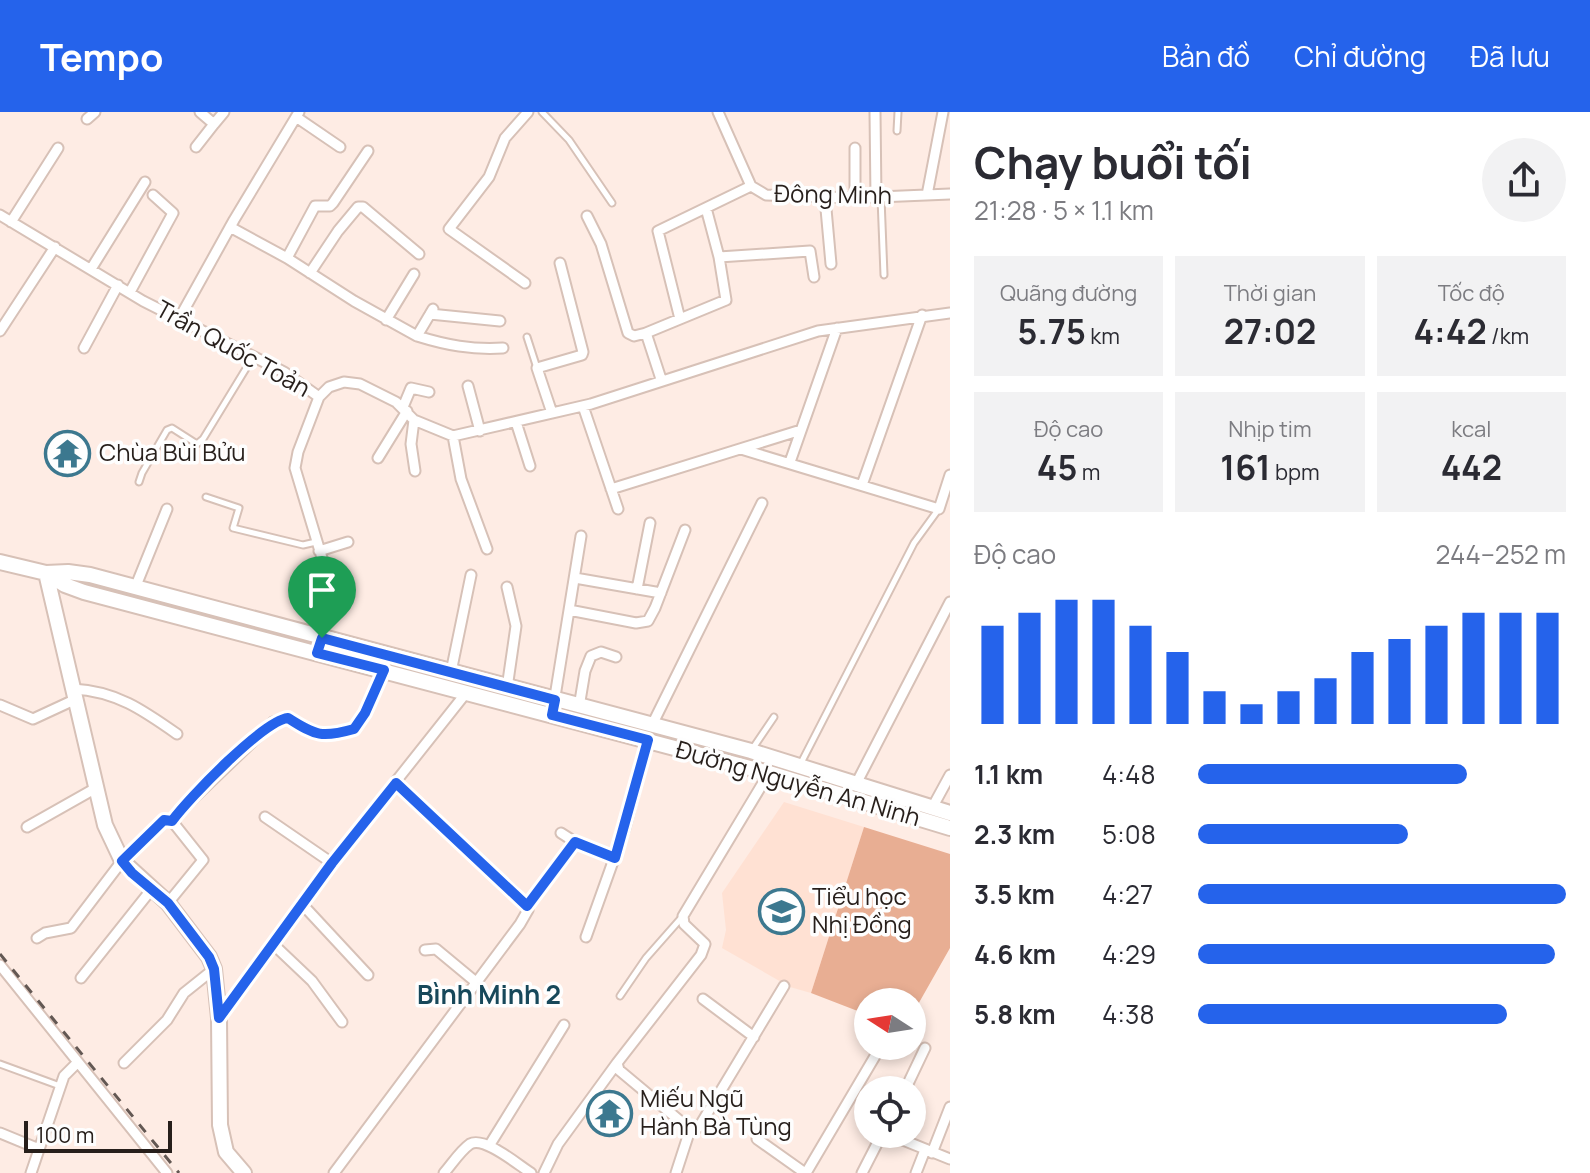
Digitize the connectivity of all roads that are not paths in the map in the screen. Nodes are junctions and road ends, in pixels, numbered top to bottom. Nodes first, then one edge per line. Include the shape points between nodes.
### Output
1 (200, 112) edge
2 (224, 112) edge
3 (526, 112) edge
4 (542, 112) edge
5 (718, 112) edge
6 (875, 112) edge
7 (898, 112) edge
8 (943, 112) edge
9 (298, 114) edge
10 (214, 124) junction
11 (897, 131) dead end
12 (196, 147) dead end
13 (340, 147) dead end
14 (58, 148) dead end
15 (855, 148) dead end
16 (368, 151) dead end
17 (145, 182) dead end
18 (751, 186) junction
19 (950, 194) edge
20 (153, 195) dead end
21 (927, 195) junction
22 (879, 197) junction
23 (825, 198) junction
24 (855, 198) junction
25 (612, 203) dead end
26 (706, 208) junction
27 (0, 215) edge
28 (587, 216) dead end
29 (11, 222) junction
30 (230, 227) junction
31 (55, 247) junction
32 (419, 254) dead end
33 (719, 257) junction
34 (287, 258) junction
35 (560, 263) dead end
36 (831, 264) dead end
37 (91, 269) junction
38 (310, 273) junction
39 (414, 274) dead end
40 (884, 275) dead end
41 (814, 277) dead end
42 (525, 283) dead end
43 (118, 285) junction
44 (130, 292) junction
45 (950, 313) edge
46 (922, 315) junction
47 (179, 319) junction
48 (680, 319) junction
49 (386, 320) junction
50 (500, 321) dead end
51 (837, 328) junction
52 (0, 331) edge
53 (646, 333) junction
54 (417, 336) junction
55 (527, 337) dead end
56 (84, 348) dead end
57 (503, 348) dead end
58 (253, 356) junction
59 (537, 368) junction
60 (661, 379) junction
61 (468, 386) dead end
62 (429, 392) dead end
63 (319, 397) junction
64 (583, 406) junction
65 (405, 409) junction
66 (552, 413) junction
67 (414, 420) junction
68 (516, 422) junction
69 (801, 430) junction
70 (480, 431) junction
71 (453, 436) junction
72 (741, 449) junction
73 (378, 458) dead end
74 (790, 462) junction
75 (530, 466) dead end
76 (415, 471) dead end
77 (950, 475) edge
78 (139, 482) dead end
79 (862, 485) junction
80 (611, 489) junction
81 (206, 497) dead end
82 (762, 503) dead end
83 (167, 509) dead end
84 (618, 509) dead end
85 (939, 509) junction
86 (650, 523) dead end
87 (685, 530) dead end
88 (581, 536) dead end
89 (348, 542) dead end
90 (318, 547) junction
91 (487, 549) dead end
92 (0, 562) edge
93 (46, 573) junction
94 (471, 575) dead end
95 (575, 578) junction
96 (507, 587) dead end
97 (135, 588) junction
98 (637, 589) junction
99 (661, 593) junction
100 (950, 602) edge
101 (569, 610) junction
102 (322, 638) junction
103 (317, 653) junction
104 (616, 657) dead end
105 (384, 670) junction
106 (451, 672) junction
107 (507, 688) junction
108 (466, 693) junction
109 (74, 695) junction
110 (0, 705) edge
111 (579, 707) junction
112 (554, 708) junction
113 (774, 717) dead end
114 (650, 733) junction
115 (177, 734) dead end
116 (751, 751) junction
117 (774, 758) junction
118 (800, 765) junction
119 (769, 773) junction
120 (950, 775) edge
121 (396, 783) junction
122 (856, 784) junction
123 (96, 788) junction
124 (932, 808) junction
125 (950, 813) edge
126 (265, 817) dead end
127 (172, 821) junction
128 (27, 827) dead end
129 (950, 828) edge
130 (561, 833) dead end
131 (575, 842) junction
132 (615, 858) junction
133 (122, 861) junction
134 (332, 863) junction
135 (151, 890) junction
136 (168, 903) junction
137 (302, 904) junction
138 (527, 906) junction
139 (683, 916) junction
140 (586, 937) dead end
141 (37, 938) dead end
142 (273, 944) junction
143 (425, 950) dead end
144 (0, 965) edge
145 (214, 969) junction
146 (368, 975) dead end
147 (81, 978) dead end
148 (477, 983) junction
149 (784, 986) dead end
150 (620, 996) dead end
151 (703, 999) dead end
152 (219, 1018) junction
153 (342, 1022) dead end
154 (564, 1025) dead end
155 (754, 1037) junction
156 (873, 1060) edge
157 (78, 1062) junction
158 (124, 1063) dead end
159 (617, 1063) junction
160 (0, 1064) edge
161 (60, 1086) junction
162 (950, 1107) edge
163 (0, 1133) edge
164 (689, 1133) junction
165 (757, 1139) dead end
166 (489, 1146) junction
167 (877, 1148) edge
168 (918, 1148) edge
169 (39, 1149) junction
170 (928, 1152) junction
171 (950, 1159) edge
172 (31, 1173) edge
173 (167, 1173) edge
174 (244, 1173) edge
175 (334, 1173) edge
176 (444, 1173) edge
177 (531, 1173) edge
178 (544, 1173) edge
179 (676, 1173) edge
180 (806, 1173) edge
181 (862, 1173) edge
182 (916, 1173) edge

1 - 10 street
2 - 10 street
3 - 42 street via 505,138 489,177 449,229
4 - 25 lane via 569,140
5 - 18 street, Đông Minh
6 - 22 street
7 - 11 lane
8 - 21 street
9 - 13 street
9 - 30 street
10 - 12 street
14 - 29 street
15 - 24 street
16 - 34 street via 333,203 315,206
17 - 37 street
18 - 23 street, Đông Minh via 766,195
18 - 26 street
19 - 21 street, Đông Minh
20 - 44 street via 173,213
21 - 22 street, Đông Minh
22 - 24 street, Đông Minh
22 - 40 lane
23 - 24 street, Đông Minh
23 - 36 street
26 - 33 street
26 - 48 street via 657,233
27 - 29 street, Trần Quốc Toản
28 - 53 street via 628,333
29 - 31 street, Trần Quốc Toản
30 - 34 street
30 - 47 street
31 - 37 street, Trần Quốc Toản
31 - 52 street
32 - 38 street via 358,207
33 - 41 street via 803,249 812,255
33 - 48 street via 726,300
34 - 38 street
35 - 59 street via 583,352
37 - 43 street, Trần Quốc Toản
38 - 49 street
39 - 49 street
43 - 44 street, Trần Quốc Toản
43 - 56 street
44 - 47 street, Trần Quốc Toản
45 - 46 street
46 - 51 street
46 - 79 street
47 - 58 street, Trần Quốc Toản
48 - 53 street
49 - 54 street
50 - 54 street via 431,311
51 - 60 street
51 - 69 street
53 - 60 street
54 - 57 street via 474,350
55 - 59 lane
58 - 63 street, Trần Quốc Toản
58 - 78 lane via 203,439 197,444 167,430
59 - 66 street
60 - 64 street
61 - 70 street
62 - 65 street via 411,388
63 - 65 street via 344,382 360,384
63 - 90 street, Trần Quốc Toản via 295,468
64 - 66 street
64 - 80 street
65 - 67 street
65 - 73 street
66 - 68 street
67 - 71 street
67 - 76 street
68 - 70 street
68 - 75 street
69 - 72 street
69 - 74 street
70 - 71 street
71 - 91 street via 461,479
72 - 74 street
72 - 80 street
74 - 79 street
77 - 85 street
79 - 85 street
80 - 84 street
81 - 90 lane via 239,508 233,528
82 - 114 street
83 - 97 street
85 - 118 lane via 914,543
86 - 98 street
87 - 99 street
88 - 95 street
89 - 90 street
90 - 102 street, Trần Quốc Toản via 329,605
92 - 93 main road, Đường Nguyễn An Ninh
93 - 97 main road, Đường Nguyễn An Ninh via 77,572
93 - 103 main road, Đường Nguyễn An Ninh via 84,592
93 - 109 main road
94 - 106 street
95 - 98 street
95 - 101 street
96 - 107 street via 516,626
97 - 102 main road, Đường Nguyễn An Ninh
98 - 99 street
99 - 101 street via 648,621
100 - 122 street
101 - 112 street
102 - 103 street, Trần Quốc Toản
102 - 106 main road, Đường Nguyễn An Ninh
103 - 105 main road, Đường Nguyễn An Ninh
104 - 111 street via 601,652 591,656
105 - 108 main road, Đường Nguyễn An Ninh
105 - 127 street via 354,729 330,736 313,734 288,718 273,722
106 - 107 main road, Đường Nguyễn An Ninh
107 - 112 main road, Đường Nguyễn An Ninh
108 - 112 main road, Đường Nguyễn An Ninh
108 - 121 street
109 - 110 street via 33,719
109 - 115 street via 93,690 134,704
109 - 123 main road
111 - 112 main road, Đường Nguyễn An Ninh
111 - 114 main road, Đường Nguyễn An Ninh
112 - 114 main road, Đường Nguyễn An Ninh
113 - 116 lane
114 - 116 main road, Đường Nguyễn An Ninh
114 - 119 main road, Đường Nguyễn An Ninh
114 - 132 street
116 - 117 main road, Đường Nguyễn An Ninh
117 - 118 main road, Đường Nguyễn An Ninh
117 - 119 main road
118 - 122 main road, Đường Nguyễn An Ninh
119 - 129 main road, Đường Nguyễn An Ninh
119 - 139 street
120 - 124 street
121 - 134 street
121 - 138 street
122 - 124 main road, Đường Nguyễn An Ninh
123 - 128 street
123 - 133 main road
124 - 125 main road, Đường Nguyễn An Ninh
126 - 134 street
127 - 133 street via 164,820
127 - 136 street via 203,860
130 - 131 street
131 - 132 street
131 - 138 lane
132 - 140 street
133 - 135 main road
133 - 141 street via 71,928
134 - 137 street
135 - 136 main road
135 - 147 street
136 - 145 main road
137 - 142 street
137 - 146 street
138 - 148 street via 527,914
139 - 150 lane
139 - 159 street via 684,924 705,944 701,955
142 - 152 street
142 - 153 street via 312,981
143 - 148 street via 436,949
144 - 157 street
145 - 152 main road
145 - 158 street via 184,993 167,1020
148 - 175 street
149 - 155 street
151 - 155 street
152 - 174 main road via 220,1125 226,1152
154 - 166 street
155 - 164 street via 699,1127
156 - 180 street
157 - 161 street
157 - 173 street
159 - 164 street
159 - 178 street via 558,1144
160 - 161 lane
161 - 169 street
162 - 170 street
163 - 169 street
164 - 179 street
165 - 180 street
166 - 176 street via 473,1142
166 - 177 street
167 - 181 street
168 - 170 street
169 - 172 street
170 - 171 street
170 - 182 street

